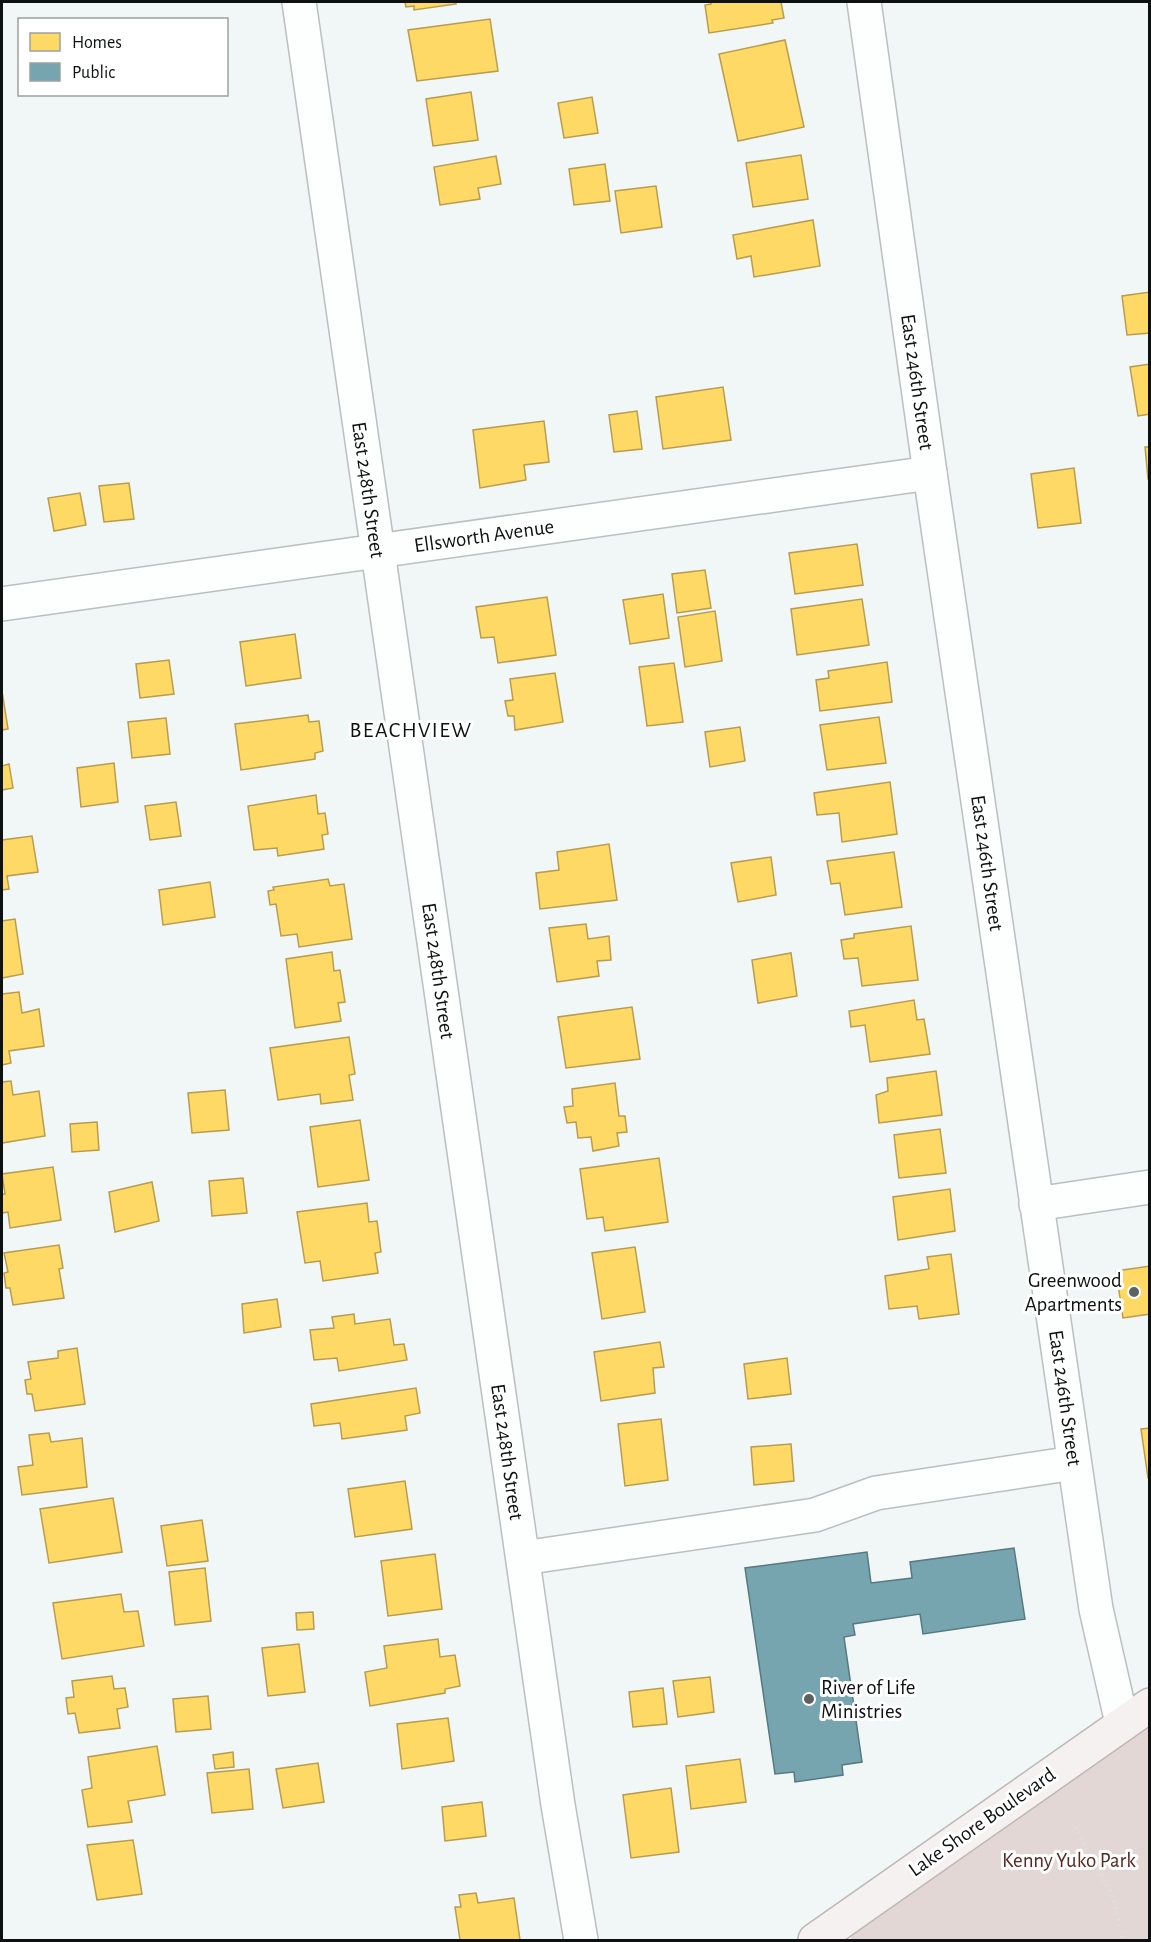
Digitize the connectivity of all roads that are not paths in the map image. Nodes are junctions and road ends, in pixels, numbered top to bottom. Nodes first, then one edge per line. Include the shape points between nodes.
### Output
1 (299, 2) edge
2 (864, 2) edge
3 (930, 473) junction
4 (377, 551) junction
5 (2, 604) edge
6 (1149, 1187) edge
7 (1036, 1204) junction
8 (1074, 1463) junction
9 (523, 1558) junction
10 (1149, 1705) edge
11 (1122, 1723) junction
12 (581, 1941) edge
13 (815, 1941) edge

1 - 4 street, East 248th Street
2 - 3 street, East 246th Street
3 - 4 street, Ellsworth Avenue
3 - 7 street, East 246th Street
4 - 5 street, Ellsworth Avenue
4 - 9 street, East 248th Street
6 - 7 street
7 - 8 street, East 246th Street
8 - 9 street via 876,1493 815,1515
8 - 11 street, East 246th Street via 1096,1609
9 - 12 street, East 248th Street
10 - 11 main road, Lake Shore Boulevard
11 - 13 main road, Lake Shore Boulevard

